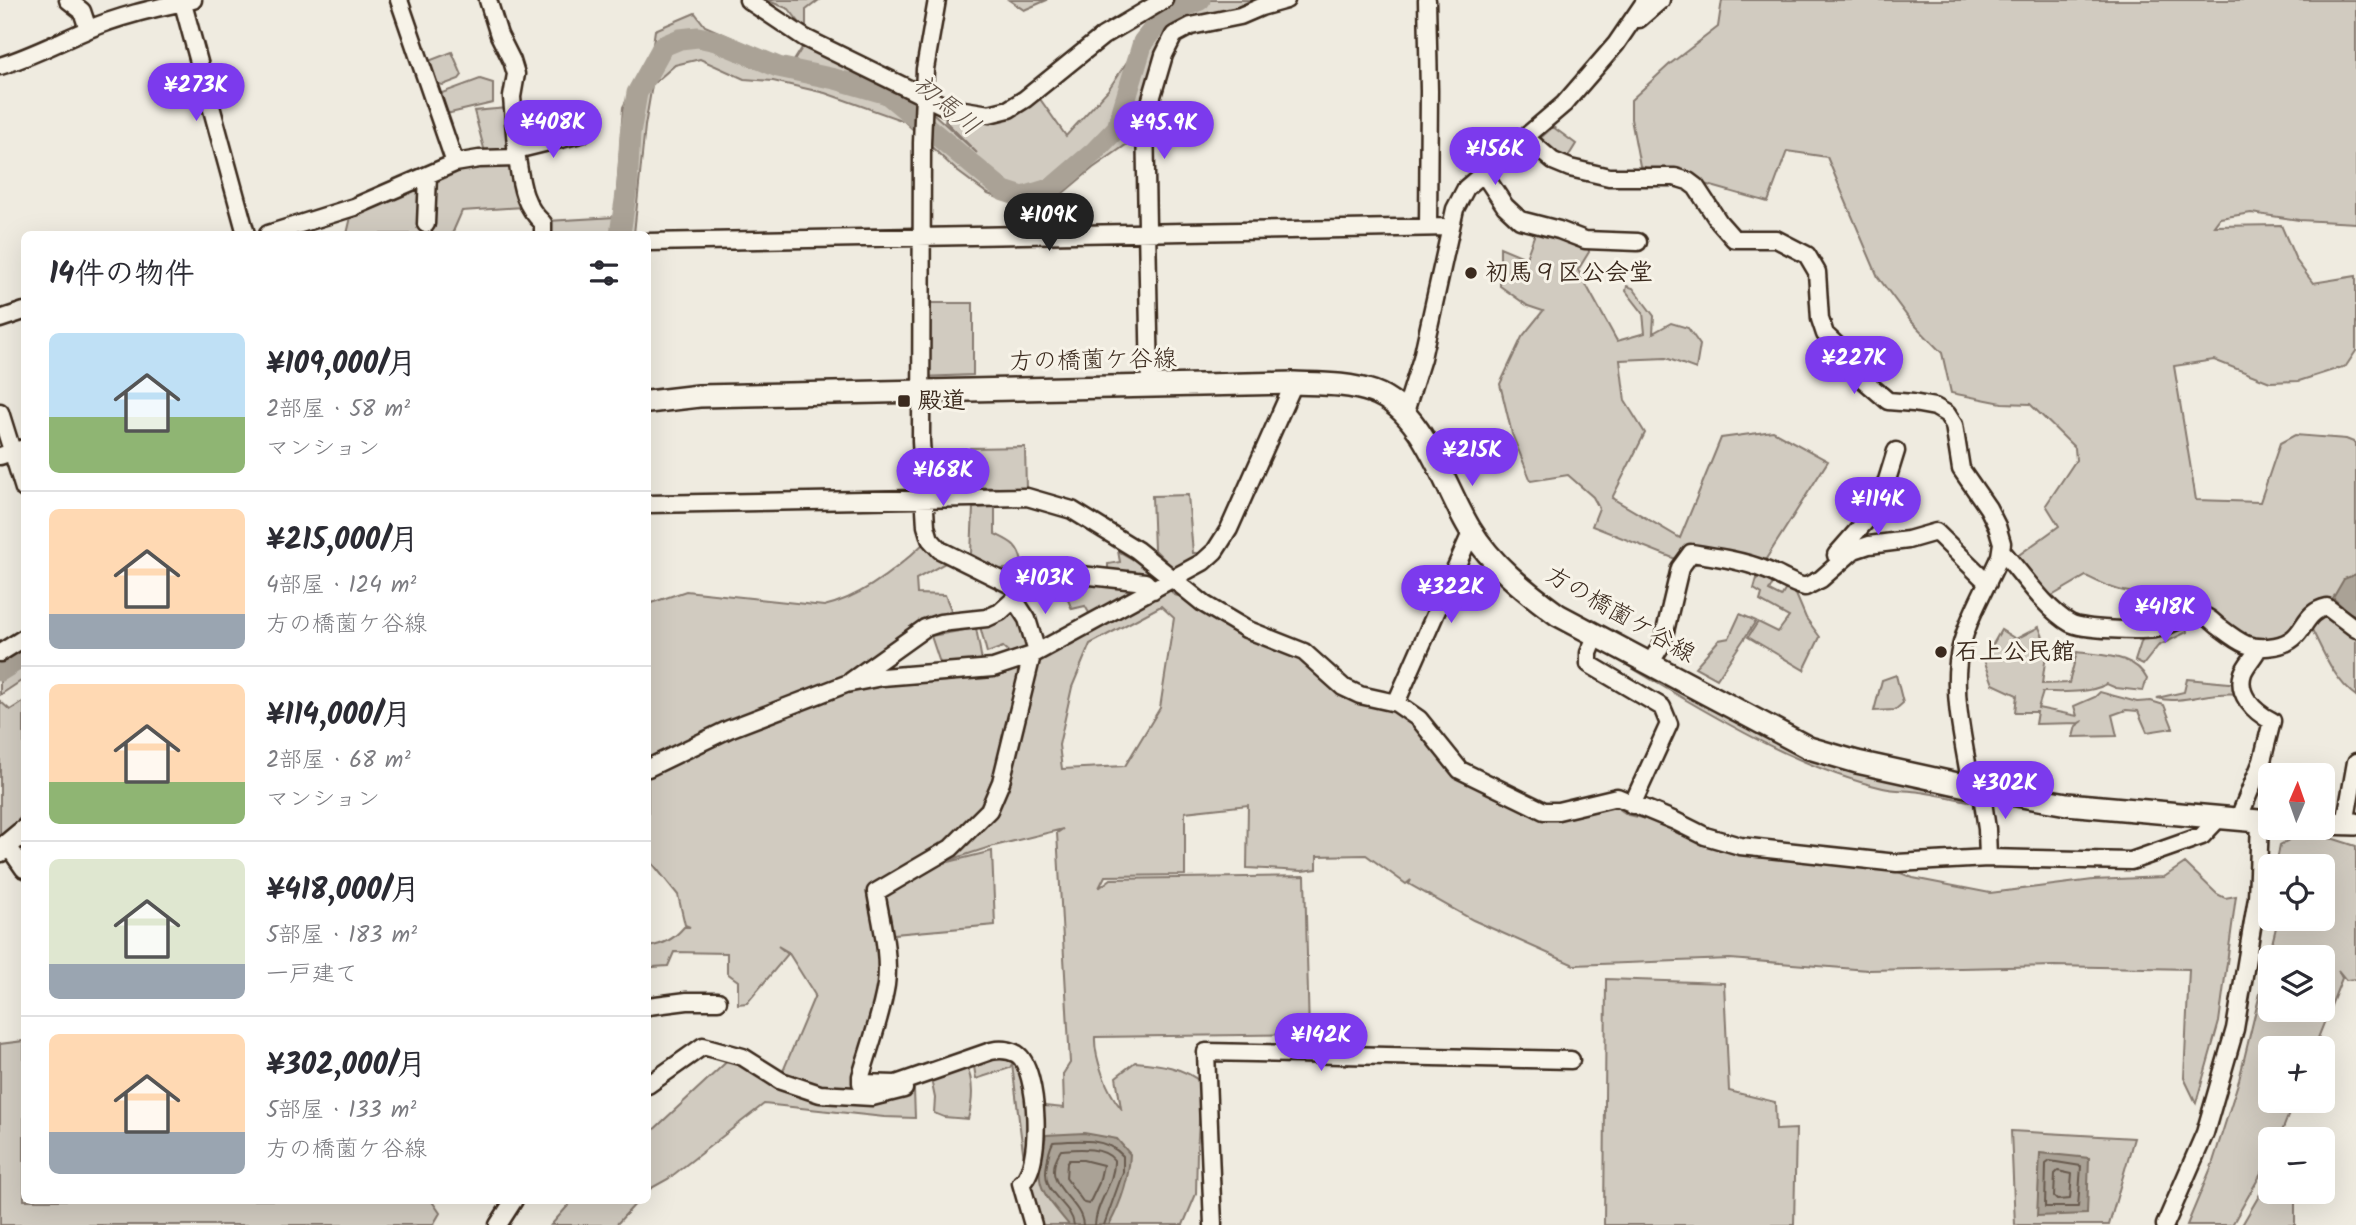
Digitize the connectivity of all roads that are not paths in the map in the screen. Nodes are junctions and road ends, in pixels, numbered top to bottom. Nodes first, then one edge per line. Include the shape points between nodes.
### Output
1 (68, 0) edge
2 (399, 0) edge
3 (488, 0) edge
4 (748, 0) edge
5 (937, 0) edge
6 (1164, 0) edge
7 (1286, 0) edge
8 (1427, 0) edge
9 (1646, 0) edge
10 (1661, 0) edge
11 (186, 1) edge
12 (1630, 26) junction
13 (88, 29) junction
14 (0, 66) edge
15 (924, 94) junction
16 (581, 134) dead end
17 (1525, 137) junction
18 (516, 154) junction
19 (455, 163) junction
20 (1483, 173) junction
21 (428, 175) junction
22 (426, 224) dead end
23 (1428, 227) junction
24 (1451, 227) junction
25 (245, 231) edge
26 (278, 231) edge
27 (543, 231) edge
28 (1147, 233) junction
29 (920, 237) junction
30 (651, 242) edge
31 (1638, 242) dead end
32 (21, 312) edge
33 (0, 318) edge
34 (1294, 383) junction
35 (1150, 386) junction
36 (921, 390) junction
37 (651, 402) edge
38 (0, 412) edge
39 (1405, 412) junction
40 (1896, 451) dead end
41 (12, 452) edge
42 (21, 480) edge
43 (924, 498) junction
44 (651, 504) edge
45 (1472, 533) junction
46 (2001, 550) junction
47 (1172, 579) junction
48 (1988, 583) junction
49 (1805, 587) junction
50 (1153, 590) junction
51 (1018, 595) junction
52 (2356, 629) edge
53 (1596, 636) junction
54 (21, 640) edge
55 (2258, 649) junction
56 (0, 653) edge
57 (1035, 654) junction
58 (1649, 665) junction
59 (846, 684) junction
60 (1396, 703) junction
61 (2356, 762) edge
62 (651, 767) edge
63 (1976, 788) junction
64 (1632, 805) junction
65 (2228, 819) junction
66 (2258, 821) edge
67 (2351, 824) edge
68 (21, 834) edge
69 (2263, 840) edge
70 (4, 849) edge
71 (1988, 858) junction
72 (21, 866) edge
73 (718, 1001) dead end
74 (651, 1006) edge
75 (1571, 1059) dead end
76 (944, 1069) junction
77 (651, 1083) edge
78 (511, 1204) edge
79 (498, 1225) edge
80 (1033, 1225) edge
81 (1213, 1225) edge
82 (2165, 1225) edge

1 - 13 street via 82,11
2 - 19 street
3 - 18 street via 516,74 512,97
4 - 15 street via 805,38
5 - 15 street
6 - 15 street via 1103,36 1009,109 971,112 946,107
7 - 28 street via 1174,34 1145,120
8 - 23 street
9 - 12 street
10 - 12 street
11 - 13 street
11 - 25 street
12 - 17 street via 1564,103
13 - 14 street
15 - 29 street
16 - 18 street
17 - 20 street
17 - 46 street via 1553,161 1570,168 1609,177 1688,181 1734,239 1776,239 1807,255 1817,272 1825,334 1845,353 1858,376 1888,401 1935,407 1947,414 1954,425 1961,469 1997,526
18 - 19 street
18 - 27 street via 531,212 543,223
19 - 21 street
20 - 24 street via 1460,197
20 - 31 street via 1520,220 1585,240
21 - 22 street
21 - 26 street via 354,207
23 - 24 street
23 - 28 street
24 - 39 street
28 - 29 street
28 - 35 street
29 - 30 street
29 - 36 street
32 - 33 street
34 - 35 main road, 方の橋薗ケ谷線
34 - 39 main road, 方の橋薗ケ谷線 via 1345,384 1376,393
34 - 47 street via 1215,551
35 - 36 main road, 方の橋薗ケ谷線
36 - 37 main road, 方の橋薗ケ谷線 via 699,396
36 - 43 street
38 - 41 street
39 - 45 main road, 方の橋薗ケ谷線
40 - 49 street via 1879,506
41 - 42 street
43 - 44 street
43 - 47 street via 1027,497 1052,503 1072,510 1137,550
43 - 51 street via 930,539 940,550
45 - 53 main road, 方の橋薗ケ谷線 via 1521,588
45 - 60 street
46 - 48 street
46 - 55 street via 2072,624 2156,629 2185,616 2205,617
47 - 50 street
47 - 60 street via 1246,629 1304,652 1343,687
48 - 49 street via 1936,532 1854,550
48 - 63 street via 1963,638 1958,663 1957,687
49 - 58 street via 1764,569 1692,553 1680,568 1662,644
50 - 51 street via 1145,582 1055,572 1038,578
50 - 57 street
51 - 57 street
51 - 59 street via 987,618 925,628
52 - 55 street via 2327,607 2317,609 2290,642
53 - 58 main road, 方の橋薗ケ谷線
53 - 64 street via 1588,664 1662,707 1669,724
54 - 56 street
55 - 65 street via 2243,673 2242,691 2253,709 2272,721 2262,761
57 - 59 street via 993,668
57 - 76 street via 1001,782 989,810 951,848 876,892 886,950 886,983 861,1083 896,1084
58 - 63 main road, 方の橋薗ケ谷線 via 1809,748
59 - 62 street via 729,729
60 - 64 street via 1419,719 1460,769 1544,811 1617,797
61 - 67 street
63 - 65 main road, 方の橋薗ケ谷線 via 2067,804
63 - 71 street via 1987,829
64 - 71 street via 1740,846 1897,863
65 - 66 main road, 方の橋薗ケ谷線
65 - 71 street via 2202,836 2131,861
68 - 70 main road
69 - 82 street via 2235,1029 2209,1121
70 - 72 street
73 - 74 street
75 - 81 street via 1206,1052
76 - 77 street via 899,1092 851,1097 820,1094 781,1081 744,1057 703,1046
76 - 80 street via 1004,1049 1024,1061 1036,1121 1033,1160 1021,1183
78 - 79 street

